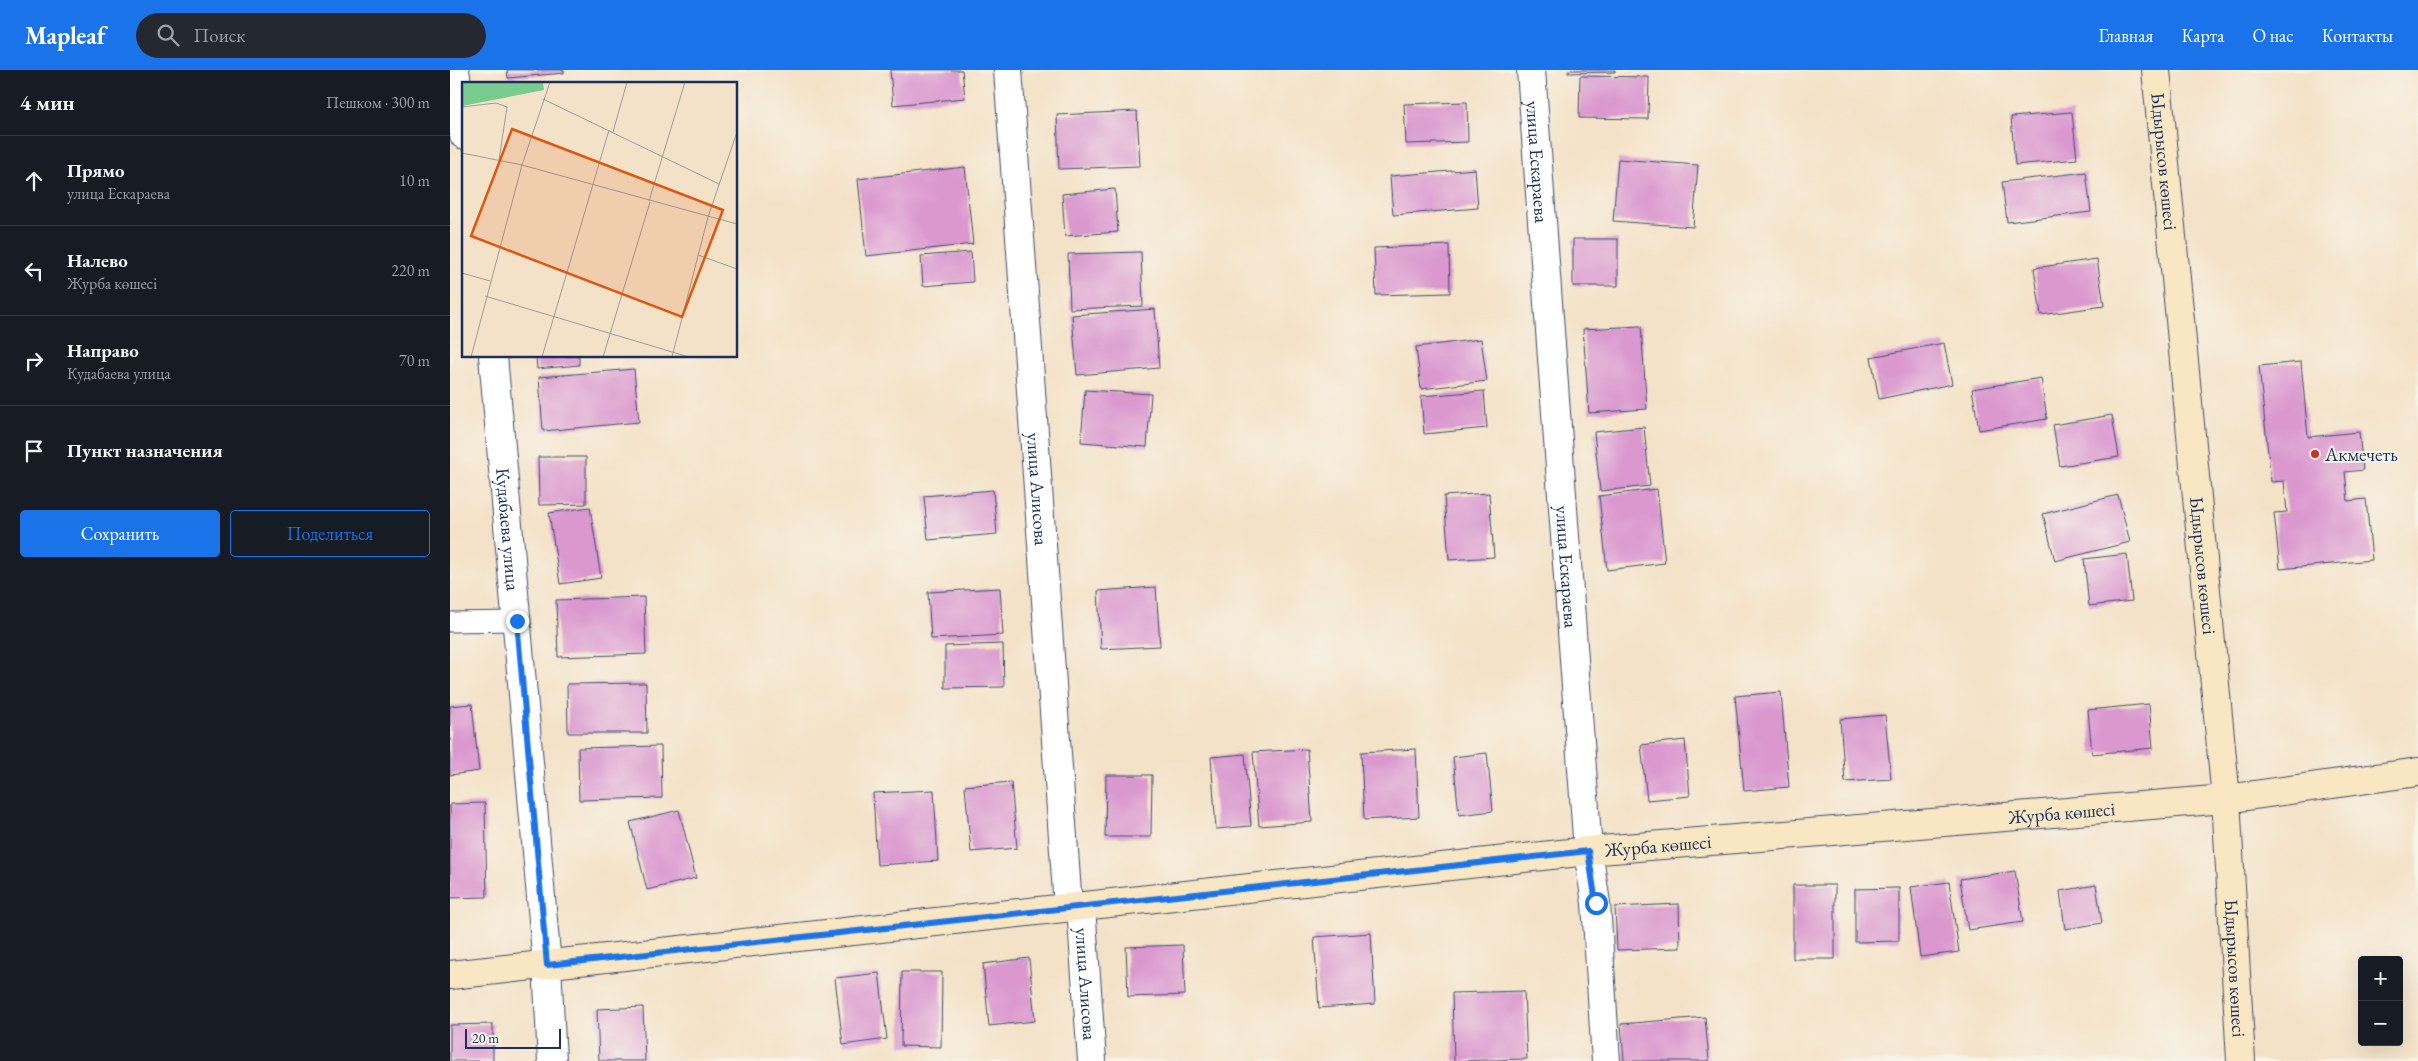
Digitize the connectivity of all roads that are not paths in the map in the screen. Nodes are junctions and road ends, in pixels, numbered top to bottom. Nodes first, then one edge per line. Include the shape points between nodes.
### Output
1 (455, 70) edge
2 (1008, 70) edge
3 (1530, 70) edge
4 (2156, 70) edge
5 (462, 121) edge
6 (493, 358) edge
7 (517, 621) junction
8 (450, 622) edge
9 (2418, 772) edge
10 (2226, 799) junction
11 (1588, 851) junction
12 (1074, 906) junction
13 (547, 965) junction
14 (450, 975) edge
15 (552, 1061) edge
16 (1092, 1061) edge
17 (1606, 1061) edge
18 (2241, 1061) edge

1 - 5 street
2 - 12 street, улица Алисова
3 - 11 street, улица Ескараева
4 - 10 street, Ыдырысов көшесі
6 - 7 street, Кудабаева улица
7 - 8 lane
7 - 13 street, Кудабаева улица
9 - 10 street, Журба көшесі
10 - 11 street, Журба көшесі
10 - 18 street, Ыдырысов көшесі
11 - 12 street, Журба көшесі
11 - 17 street, улица Ескараева via 1596,903
12 - 13 street, Журба көшесі
12 - 16 street, улица Алисова
13 - 14 street, Журба көшесі
13 - 15 street, Кудабаева улица

